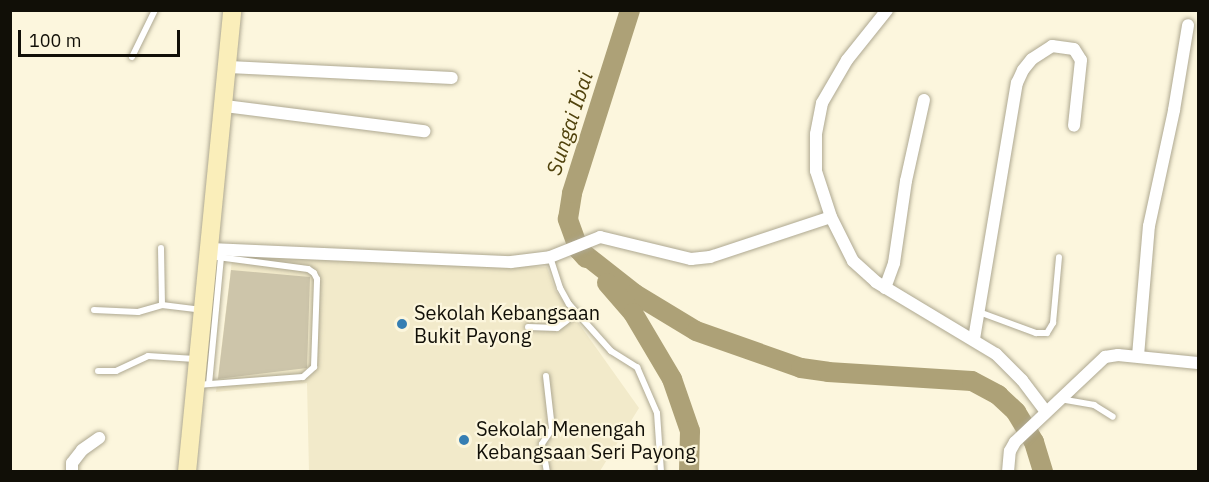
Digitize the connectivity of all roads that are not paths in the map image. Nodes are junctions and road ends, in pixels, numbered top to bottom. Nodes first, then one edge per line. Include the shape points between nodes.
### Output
1 (155, 10) edge
2 (232, 10) edge
3 (887, 10) edge
4 (1188, 26) dead end
5 (132, 57) dead end
6 (229, 67) junction
7 (452, 78) dead end
8 (924, 100) dead end
9 (225, 106) junction
10 (1074, 126) dead end
11 (424, 130) dead end
12 (831, 217) junction
13 (161, 248) dead end
14 (214, 254) junction
15 (555, 255) junction
16 (1059, 257) dead end
17 (885, 288) junction
18 (162, 305) junction
19 (93, 310) dead end
20 (204, 311) junction
21 (979, 312) junction
22 (577, 313) junction
23 (528, 327) dead end
24 (974, 339) junction
25 (1138, 356) junction
26 (199, 359) junction
27 (1198, 363) edge
28 (98, 371) dead end
29 (546, 375) dead end
30 (202, 384) junction
31 (1059, 399) junction
32 (1043, 415) junction
33 (1113, 417) dead end
34 (99, 438) dead end
35 (72, 471) edge
36 (187, 471) edge
37 (547, 471) edge
38 (661, 471) edge
39 (1008, 471) edge

1 - 5 lane
2 - 6 main road
3 - 12 street via 847,60 822,103 816,134 816,171
4 - 25 street via 1149,226
6 - 7 street
6 - 9 main road
8 - 17 street via 906,181 894,263
9 - 11 street
9 - 14 main road
10 - 21 street via 1081,60 1074,49 1052,46 1032,58 1017,83
12 - 15 street via 710,257 691,259 606,238
12 - 17 street via 853,261
13 - 18 lane
14 - 15 street via 511,262
14 - 20 main road
14 - 30 lane
14 - 30 lane via 314,273 314,367 303,377
15 - 22 lane via 560,288
16 - 21 lane via 1053,322 1047,333 1036,333
17 - 24 street
18 - 19 lane via 138,312
18 - 20 lane
20 - 26 main road
21 - 24 street
22 - 23 lane via 557,328
22 - 38 lane via 611,351 637,367 657,413
24 - 32 street via 1023,380
25 - 27 street
25 - 31 street via 1105,357
26 - 28 lane via 148,356 116,371
26 - 30 main road
29 - 37 lane via 552,429 542,444
30 - 36 main road
31 - 32 street
31 - 33 lane via 1094,405
32 - 39 street via 1015,442
34 - 35 street via 82,450 72,463

